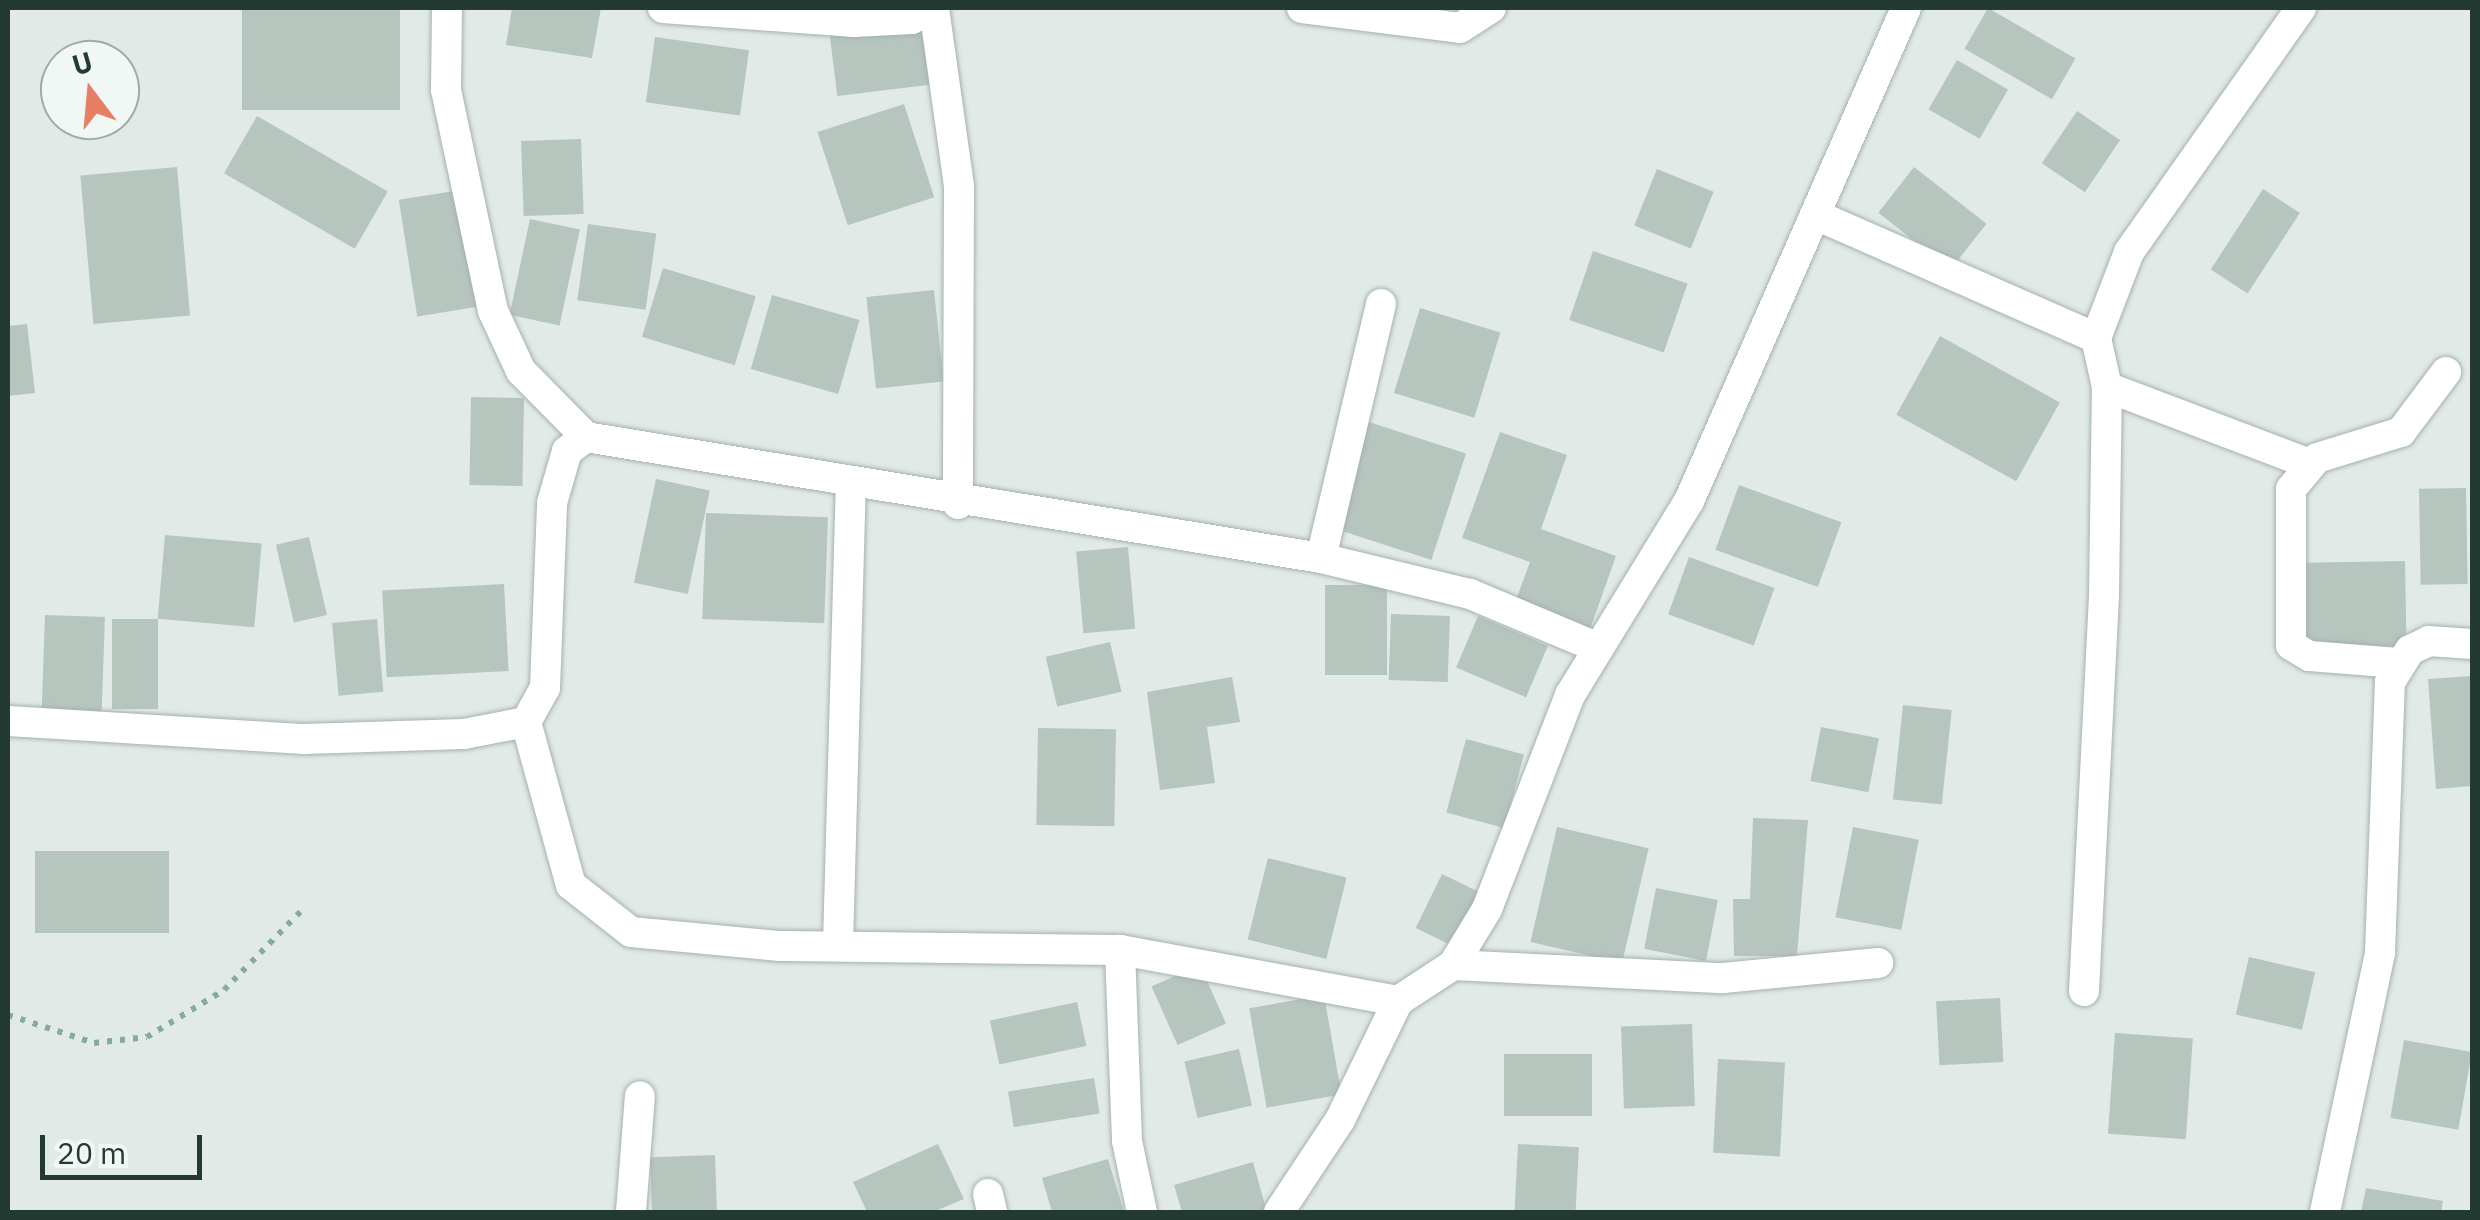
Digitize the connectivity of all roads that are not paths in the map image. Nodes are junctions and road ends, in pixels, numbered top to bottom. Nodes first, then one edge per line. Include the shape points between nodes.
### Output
1 (447, 8) edge
2 (663, 8) edge
3 (932, 8) edge
4 (1302, 8) edge
5 (1491, 8) edge
6 (1906, 8) edge
7 (2301, 8) edge
8 (1816, 215) junction
9 (1381, 304) dead end
10 (2096, 338) junction
11 (2446, 372) dead end
12 (2107, 387) junction
13 (586, 436) junction
14 (2307, 463) junction
15 (851, 486) junction
16 (958, 504) junction
17 (1321, 558) junction
18 (2472, 644) edge
19 (1596, 647) junction
20 (2398, 663) junction
21 (8, 721) edge
22 (526, 722) junction
23 (838, 944) junction
24 (1120, 950) junction
25 (1878, 963) dead end
26 (1453, 965) junction
27 (2084, 991) dead end
28 (1398, 1002) junction
29 (640, 1096) dead end
30 (631, 1212) edge
31 (1142, 1212) edge
32 (1278, 1212) edge
33 (2325, 1212) edge

1 - 13 street via 446,90 493,310 521,371
2 - 3 street via 854,22 912,19
3 - 16 street via 959,187
4 - 5 street via 1460,28
6 - 8 street
7 - 10 street via 2129,252
8 - 10 street
8 - 19 street via 1689,501
9 - 17 street
10 - 12 street
11 - 14 street via 2401,432
12 - 14 street
12 - 27 street
13 - 15 street
13 - 22 street via 567,452 552,503 545,688
14 - 20 street via 2291,490 2291,645 2309,656
15 - 16 street
15 - 23 street
16 - 17 street
17 - 19 street via 1470,594
18 - 20 street via 2429,641
19 - 26 street via 1487,910
20 - 33 street via 2384,710 2380,953
21 - 22 street via 304,739 464,734
22 - 23 street via 560,859 587,907 631,932 686,942
23 - 24 street
24 - 28 street
24 - 31 street via 1125,1122
25 - 26 street via 1723,978
26 - 28 street
28 - 32 street via 1340,1120
29 - 30 street

